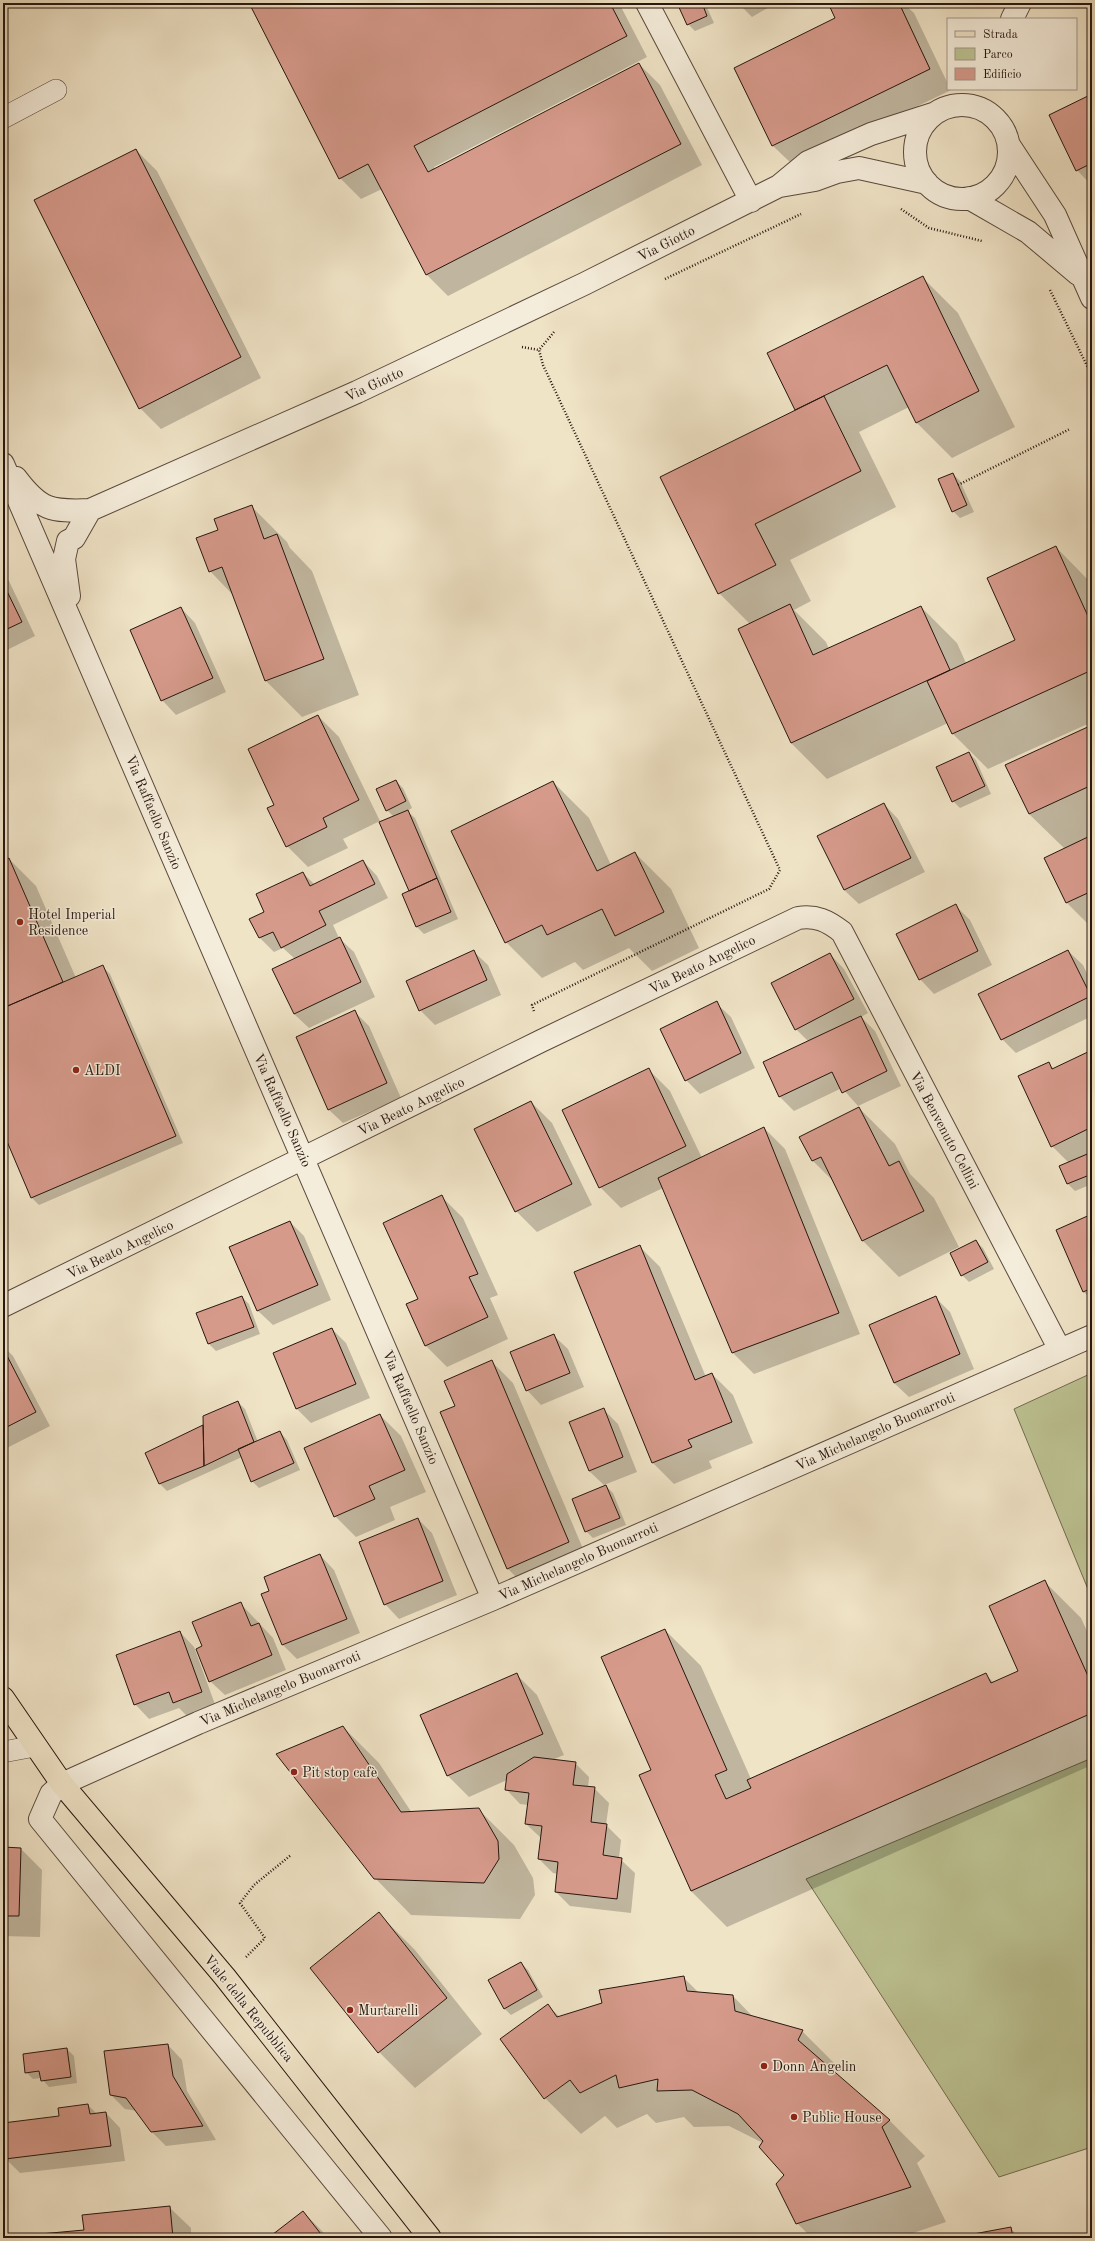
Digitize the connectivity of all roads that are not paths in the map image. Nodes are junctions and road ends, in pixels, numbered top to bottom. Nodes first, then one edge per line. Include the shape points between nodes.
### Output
1 (647, 3) edge
2 (1020, 3) edge
3 (1012, 18) edge
4 (56, 90) dead end
5 (974, 97) edge
6 (933, 114) junction
7 (3, 118) edge
8 (1009, 145) junction
9 (927, 183) junction
10 (779, 186) junction
11 (969, 198) junction
12 (750, 201) junction
13 (1081, 276) junction
14 (1092, 298) edge
15 (3, 461) edge
16 (3, 464) edge
17 (90, 510) junction
18 (72, 621) junction
19 (821, 918) joint
20 (304, 1159) junction
21 (3, 1306) edge
22 (1092, 1336) edge
23 (1060, 1350) junction
24 (493, 1598) junction
25 (3, 1698) edge
26 (35, 1746) junction
27 (3, 1752) edge
28 (62, 1784) junction
29 (381, 2238) edge
30 (430, 2238) edge

1 - 12 street
2 - 3 street
4 - 7 lane
5 - 6 street
5 - 8 street via 996,118
6 - 9 street via 916,140 915,155 919,170
6 - 10 street, Via Giotto via 871,134 808,162
8 - 11 street via 1009,160 1004,174 983,194
8 - 13 street via 1055,215
9 - 10 street, Via Giotto via 860,168 837,172 816,180
9 - 11 street via 953,198
10 - 12 street, Via Giotto
11 - 13 street via 1028,232
12 - 17 street, Via Giotto via 368,387
13 - 14 street
15 - 17 street, Via Giotto via 37,503 62,511
16 - 18 street, Via Raffaello Sanzio
17 - 18 street, Via Raffaello Sanzio via 74,538 68,541 64,560
18 - 20 street, Via Raffaello Sanzio
19 - 20 street, Via Beato Angelico via 798,918 541,1041
19 - 23 street, Via Benvenuto Cellini via 842,932
20 - 21 street, Via Beato Angelico
20 - 24 street, Via Raffaello Sanzio
22 - 23 street, Via Michelangelo Buonarroti
23 - 24 street, Via Michelangelo Buonarroti
24 - 28 street, Via Michelangelo Buonarroti via 198,1723
25 - 26 main road, Viale della Repubblica
26 - 27 lane
26 - 28 main road, Viale della Repubblica via 45,1756
28 - 29 street via 50,1794 40,1818
28 - 30 main road, Viale della Repubblica via 225,1977

